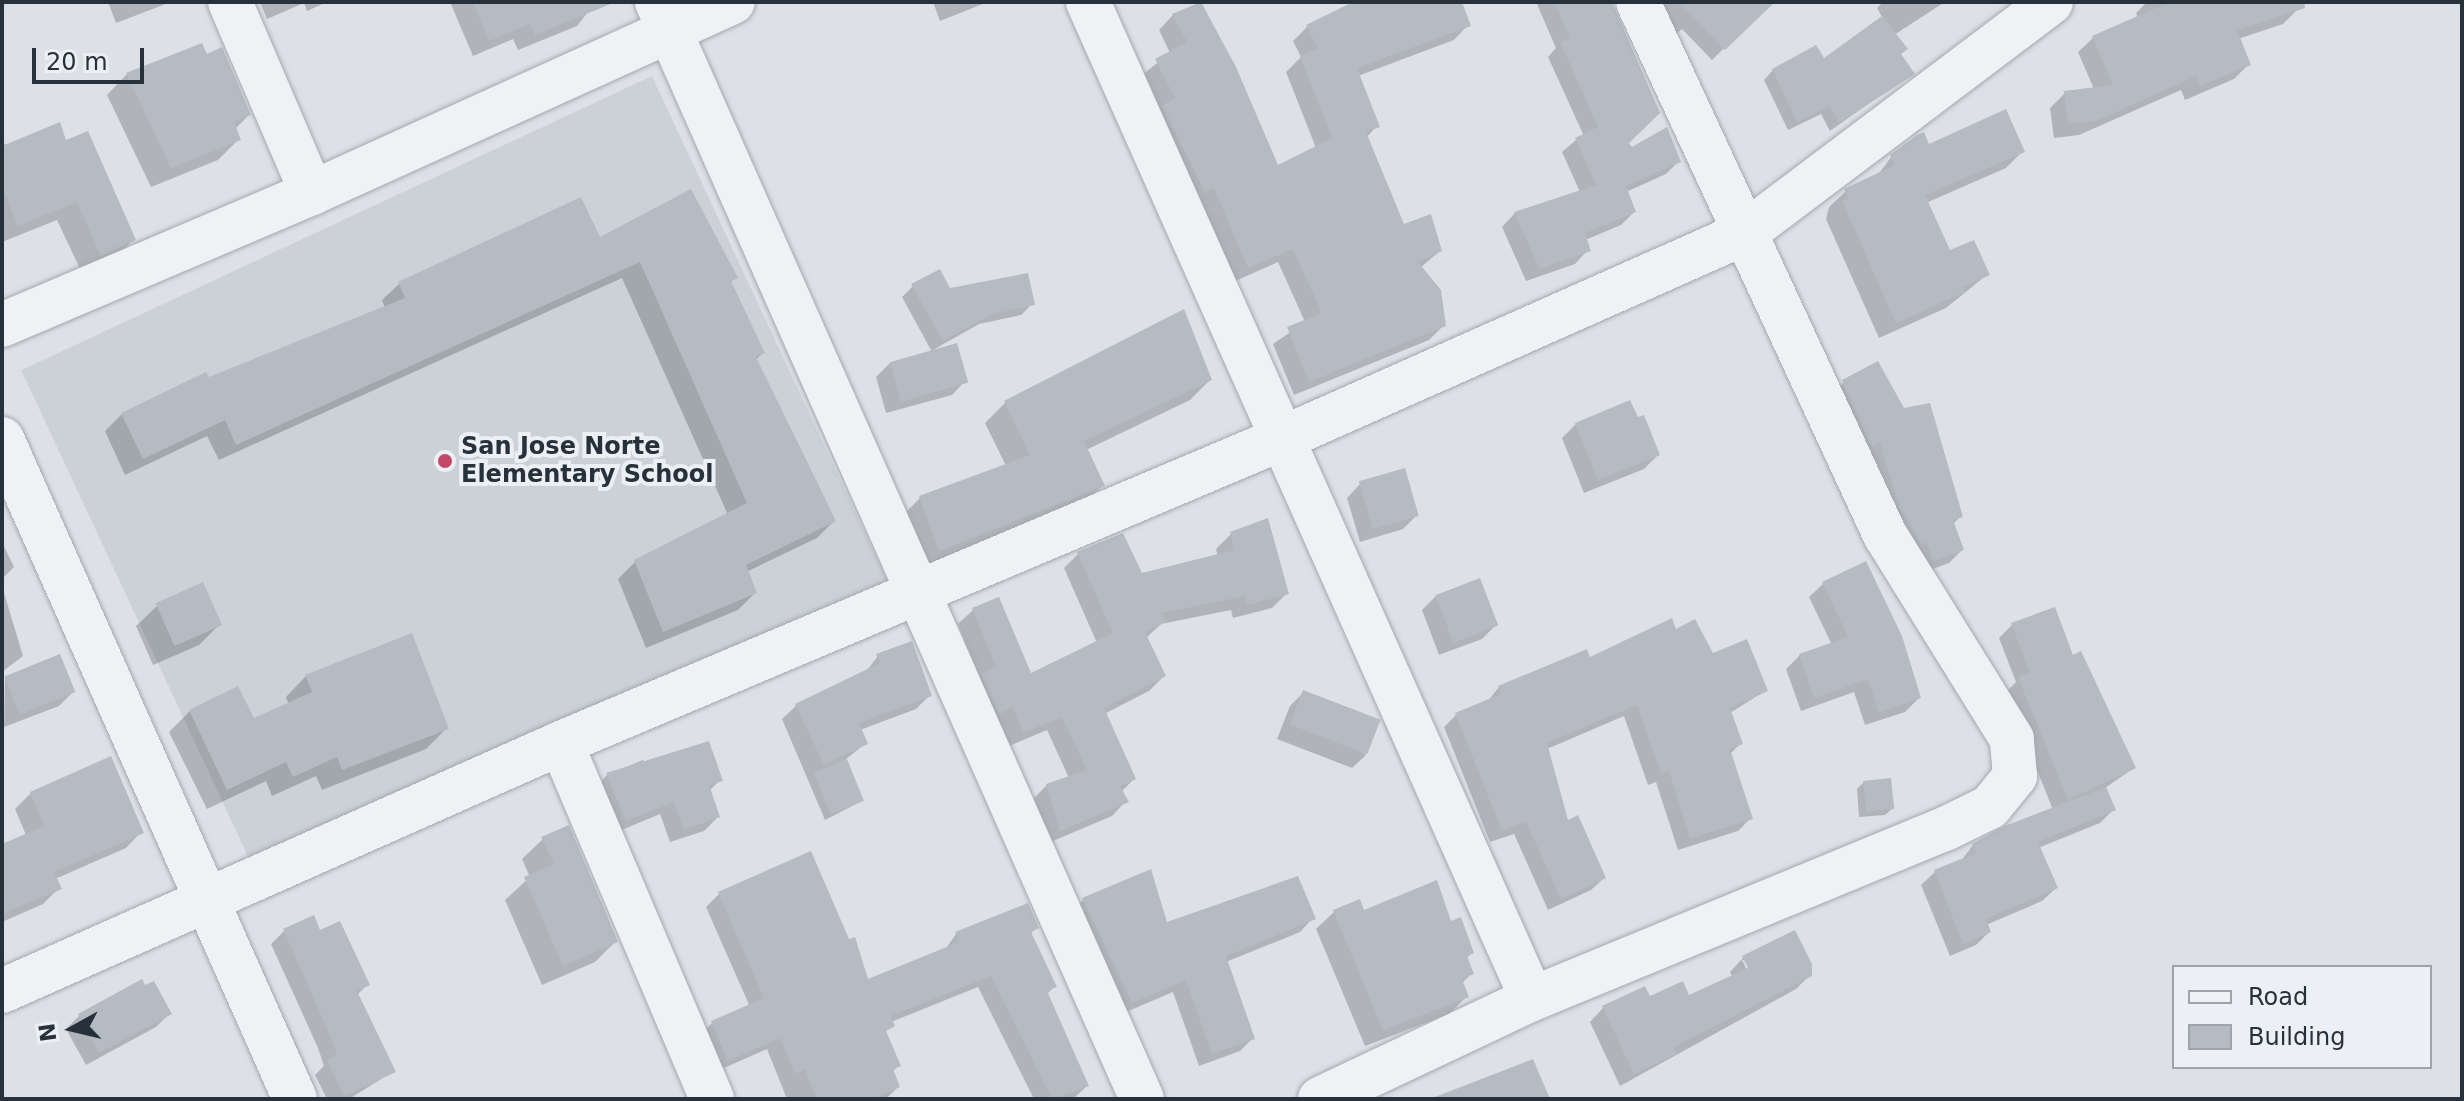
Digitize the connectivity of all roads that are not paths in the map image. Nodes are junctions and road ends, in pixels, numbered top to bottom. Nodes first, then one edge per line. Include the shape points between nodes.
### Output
1 (230, 2) edge
2 (733, 2) edge
3 (1088, 2) edge
4 (1638, 2) edge
5 (2051, 2) edge
6 (663, 15) edge
7 (312, 193) junction
8 (1745, 233) junction
9 (2, 325) edge
10 (1283, 438) junction
11 (2, 439) edge
12 (918, 588) junction
13 (561, 743) junction
14 (209, 899) junction
15 (2, 991) edge
16 (1532, 999) junction
17 (295, 1099) edge
18 (712, 1099) edge
19 (1142, 1099) edge
20 (1320, 1099) edge

1 - 7 street
2 - 6 street
3 - 10 street
4 - 8 street
5 - 8 street
6 - 7 street
6 - 12 street
7 - 9 street
8 - 10 street
8 - 16 street via 1885,535 2012,739 2015,776 1990,807 1945,829
10 - 12 street
10 - 16 street
11 - 14 street
12 - 13 street
12 - 19 street
13 - 14 street
13 - 18 street
14 - 15 street
14 - 17 street
16 - 20 street

